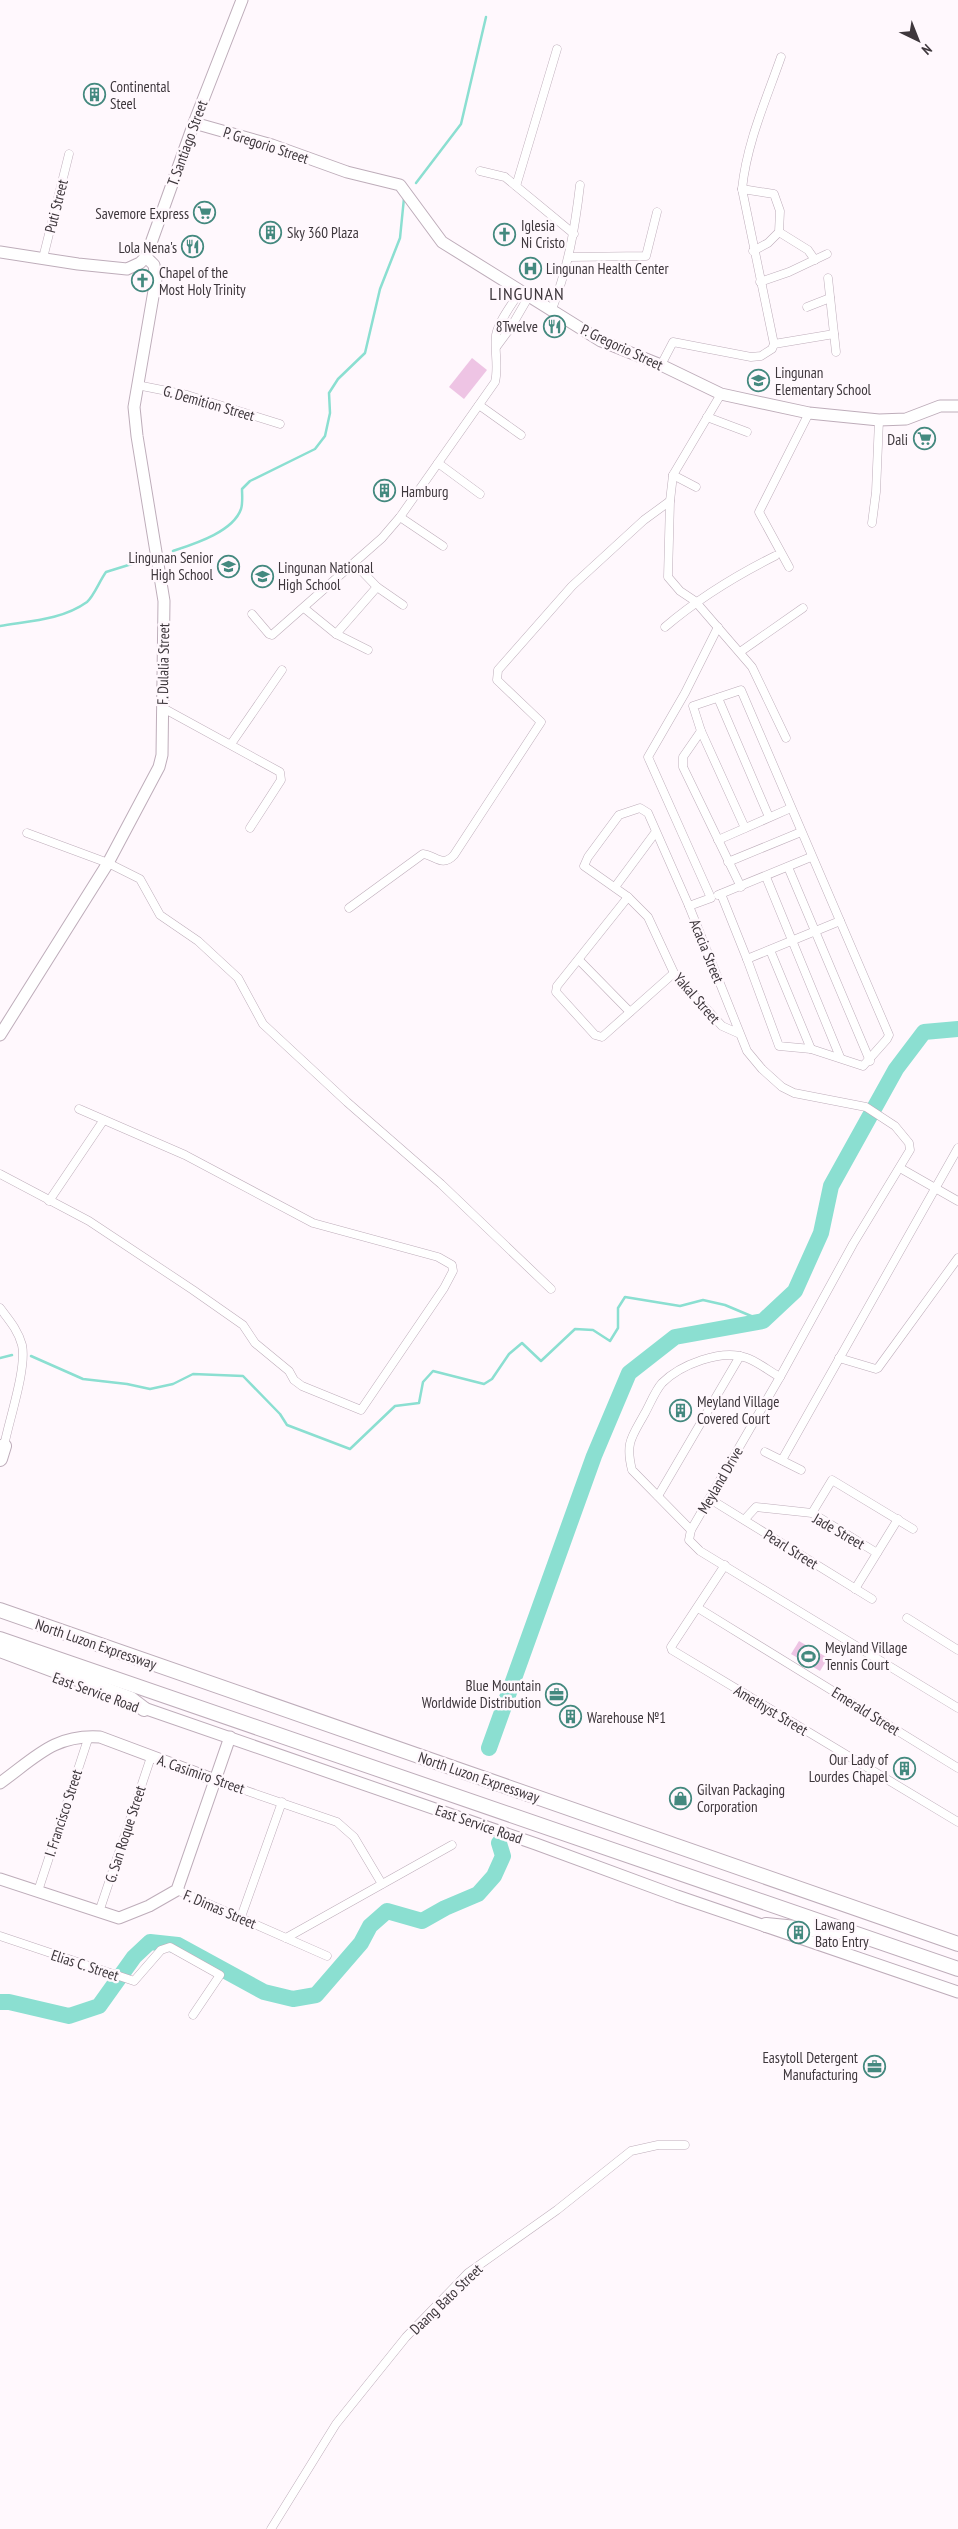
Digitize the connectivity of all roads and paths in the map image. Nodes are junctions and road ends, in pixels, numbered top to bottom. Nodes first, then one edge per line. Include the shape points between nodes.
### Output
1 (242, 0) edge
2 (557, 49) dead end
3 (782, 57) dead end
4 (194, 123) junction
5 (69, 154) dead end
6 (480, 171) dead end
7 (580, 185) dead end
8 (516, 186) junction
9 (742, 189) junction
10 (657, 212) dead end
11 (779, 232) junction
12 (574, 234) junction
13 (753, 251) junction
14 (0, 252) edge
15 (827, 254) dead end
16 (146, 257) junction
17 (569, 257) junction
18 (43, 258) junction
19 (815, 260) junction
20 (828, 278) dead end
21 (760, 282) junction
22 (525, 293) junction
23 (830, 298) junction
24 (807, 306) dead end
25 (510, 308) junction
26 (552, 309) junction
27 (519, 313) junction
28 (834, 334) junction
29 (774, 344) junction
30 (497, 346) junction
31 (836, 352) dead end
32 (661, 365) junction
33 (137, 385) junction
34 (721, 394) junction
35 (479, 405) junction
36 (958, 406) edge
37 (809, 413) junction
38 (707, 417) junction
39 (879, 420) junction
40 (280, 424) dead end
41 (747, 432) dead end
42 (521, 436) dead end
43 (438, 463) junction
44 (673, 475) junction
45 (696, 487) dead end
46 (480, 494) dead end
47 (670, 501) junction
48 (400, 517) junction
49 (872, 523) dead end
50 (443, 546) dead end
51 (775, 556) dead end
52 (355, 564) junction
53 (789, 568) dead end
54 (376, 586) junction
55 (695, 601) junction
56 (403, 604) dead end
57 (304, 608) junction
58 (803, 608) dead end
59 (252, 614) dead end
60 (718, 627) junction
61 (664, 628) dead end
62 (336, 634) junction
63 (368, 650) dead end
64 (740, 652) junction
65 (282, 670) dead end
66 (685, 693) junction
67 (718, 698) junction
68 (693, 706) junction
69 (163, 708) junction
70 (701, 731) junction
71 (786, 738) dead end
72 (231, 744) junction
73 (790, 808) junction
74 (769, 818) junction
75 (250, 828) dead end
76 (745, 828) junction
77 (801, 832) junction
78 (27, 833) dead end
79 (655, 833) junction
80 (718, 840) junction
81 (811, 857) junction
82 (728, 862) junction
83 (108, 863) junction
84 (584, 866) joint
85 (788, 867) junction
86 (766, 877) junction
87 (615, 887) junction
88 (741, 888) junction
89 (721, 894) junction
90 (628, 897) junction
91 (711, 898) junction
92 (689, 906) junction
93 (349, 908) dead end
94 (840, 922) junction
95 (816, 932) junction
96 (793, 941) junction
97 (770, 950) junction
98 (748, 959) junction
99 (579, 960) junction
100 (674, 974) junction
101 (630, 1012) junction
102 (0, 1034) edge
103 (740, 1034) junction
104 (811, 1049) junction
105 (840, 1057) junction
106 (870, 1061) junction
107 (866, 1107) joint
108 (79, 1109) dead end
109 (103, 1121) junction
110 (958, 1148) edge
111 (900, 1168) junction
112 (0, 1174) edge
113 (936, 1190) junction
114 (49, 1201) junction
115 (958, 1201) edge
116 (958, 1258) edge
117 (551, 1289) dead end
118 (0, 1308) edge
119 (740, 1356) junction
120 (839, 1358) junction
121 (780, 1378) junction
122 (766, 1452) dead end
123 (2, 1453) edge
124 (782, 1460) junction
125 (801, 1470) dead end
126 (658, 1496) junction
127 (710, 1499) junction
128 (812, 1513) junction
129 (745, 1519) junction
130 (898, 1519) junction
131 (913, 1529) dead end
132 (691, 1530) junction
133 (877, 1554) junction
134 (725, 1565) junction
135 (856, 1589) junction
136 (872, 1599) dead end
137 (698, 1608) junction
138 (2, 1610) edge
139 (907, 1618) dead end
140 (0, 1639) edge
141 (0, 1650) edge
142 (958, 1650) edge
143 (0, 1656) edge
144 (958, 1708) edge
145 (144, 1709) junction
146 (89, 1736) junction
147 (230, 1737) junction
148 (151, 1757) junction
149 (958, 1768) edge
150 (215, 1780) junction
151 (0, 1783) edge
152 (282, 1802) junction
153 (958, 1822) edge
154 (452, 1845) dead end
155 (0, 1879) edge
156 (382, 1884) junction
157 (38, 1890) junction
158 (177, 1890) junction
159 (99, 1912) junction
160 (242, 1918) junction
161 (766, 1925) junction
162 (860, 1934) junction
163 (0, 1936) edge
164 (286, 1938) junction
165 (958, 1944) edge
166 (327, 1956) dead end
167 (958, 1969) edge
168 (958, 1992) edge
169 (194, 2015) dead end
170 (684, 2145) dead end
171 (271, 2529) edge

1 - 4 street, T. Santiago Street
2 - 8 street
3 - 9 street via 751,139
4 - 16 street, T. Santiago Street
4 - 22 street, P. Gregorio Street via 347,172 400,185 442,242
5 - 18 street, Puti Street
6 - 8 street via 505,178
7 - 12 street
8 - 12 street
9 - 11 street via 777,197
9 - 13 street
10 - 17 street via 646,256
11 - 13 street
11 - 19 street via 808,250
12 - 17 street
13 - 21 street
14 - 18 street
15 - 19 street
16 - 18 street via 127,269
16 - 33 street, F. Dulalia Street via 154,265 156,279
17 - 26 street
19 - 21 street
20 - 23 street
21 - 29 street
22 - 25 street
22 - 26 street, P. Gregorio Street
22 - 27 street
23 - 24 street
23 - 28 street
25 - 27 street
25 - 30 street via 498,328
26 - 32 street, P. Gregorio Street via 601,341
27 - 30 street
28 - 29 street
28 - 31 street
29 - 32 street via 768,352 751,357 673,342
30 - 35 street via 495,382
32 - 34 street, P. Gregorio Street
33 - 40 street, G. Demition Street via 187,394
33 - 69 street, F. Dulalia Street via 134,408 137,436 164,601
34 - 37 street, P. Gregorio Street
34 - 38 street
35 - 42 street
35 - 43 street
36 - 39 street, P. Gregorio Street via 940,406 906,419
37 - 39 street, P. Gregorio Street
37 - 53 street via 759,512
38 - 41 street
38 - 44 street
39 - 49 street
43 - 46 street
43 - 48 street
44 - 45 street
44 - 47 street
47 - 55 street via 668,577
47 - 93 street via 644,520 572,586 498,670 497,680 541,722 454,855 437,861 423,854
48 - 50 street
48 - 52 street
51 - 55 street
52 - 54 street
52 - 57 street
54 - 56 street
54 - 62 street
55 - 60 street
55 - 61 street
57 - 59 street via 272,635
57 - 62 street
58 - 64 street
60 - 64 street
60 - 66 street
62 - 63 street
64 - 71 street via 758,678
65 - 72 street
66 - 68 street
66 - 91 street via 650,752 648,762
67 - 68 street
67 - 73 street via 741,690
67 - 74 street
68 - 70 street
69 - 72 street
69 - 83 street, F. Dulalia Street via 159,767
70 - 76 street
70 - 80 street via 683,757 683,767
72 - 75 street via 282,774
73 - 74 street
73 - 77 street
74 - 76 street
76 - 80 street
77 - 81 street
77 - 82 street
78 - 83 street
79 - 84 street, Acacia Street via 644,809 622,812
79 - 87 street
79 - 92 street, Acacia Street
80 - 82 street
81 - 85 street
81 - 94 street
82 - 88 street
83 - 102 street, F. Dulalia Street
83 - 117 street via 140,879 160,915 198,941 238,978 263,1024 346,1102 441,1184
84 - 87 street, Yakal Street
85 - 86 street
85 - 95 street
86 - 88 street
86 - 96 street
87 - 90 street, Yakal Street
88 - 89 street
89 - 91 street
89 - 98 street
90 - 99 street
90 - 100 street, Yakal Street via 650,920
91 - 92 street
92 - 103 street, Acacia Street
94 - 95 street
94 - 106 street via 888,1035
95 - 96 street
95 - 106 street
96 - 97 street
96 - 105 street
97 - 98 street
97 - 104 street
98 - 104 street via 778,1045
99 - 101 street
99 - 101 street via 557,986 556,992 595,1035 602,1037
100 - 101 street
100 - 103 street, Yakal Street via 722,1026
103 - 107 street, Acacia Street via 747,1051 782,1087 813,1098
104 - 105 street
105 - 106 street via 864,1066
107 - 111 street, Meyland Drive via 895,1126 909,1143 910,1150
108 - 109 street
109 - 114 street
109 - 114 street via 184,1155 313,1223 438,1257 452,1265 453,1271 360,1410 302,1386 255,1343 243,1325 106,1232
110 - 113 street
111 - 113 street
111 - 121 street, Meyland Drive via 853,1244
112 - 114 street
113 - 115 street
113 - 120 street
116 - 120 street via 878,1368
118 - 123 street via 15,1327 22,1347 21,1370
119 - 121 street
119 - 126 street
119 - 126 street via 697,1360 661,1384 628,1445 632,1470
120 - 124 street
121 - 127 street, Meyland Drive
122 - 124 street
124 - 125 street
126 - 132 street
127 - 129 street, Pearl Street
127 - 132 street, Meyland Drive
128 - 129 street, Jade Street via 756,1507
128 - 130 street via 832,1480
128 - 133 street, Jade Street
129 - 135 street, Pearl Street
130 - 131 street
130 - 133 street
132 - 134 street, Meyland Drive via 689,1540 694,1546
133 - 135 street
134 - 137 street, Amethyst Street
134 - 144 street, Meyland Drive
135 - 136 street, Pearl Street
137 - 149 street, Emerald Street
137 - 153 street, Amethyst Street via 672,1650
138 - 165 highway, North Luzon Expressway
139 - 142 street
140 - 162 highway, North Luzon Expressway
141 - 145 highway via 131,1699
143 - 145 street, East Service Road
145 - 147 street, East Service Road
146 - 148 street, A. Casimiro Street via 100,1737
146 - 151 street, A. Casimiro Street via 70,1737 53,1744
146 - 157 street, I. Francisco Street
147 - 150 street
147 - 161 street, East Service Road
148 - 150 street, A. Casimiro Street
148 - 159 street, G. San Roque Street
150 - 152 street, A. Casimiro Street
150 - 158 street
152 - 156 street, A. Casimiro Street via 337,1822 347,1830
152 - 160 street
154 - 156 street
155 - 157 street, F. Dimas Street
156 - 164 street
157 - 159 street, F. Dimas Street
158 - 159 street, F. Dimas Street via 119,1918
158 - 160 street, F. Dimas Street
160 - 164 street, F. Dimas Street
161 - 162 highway
161 - 168 street, East Service Road
162 - 167 highway, North Luzon Expressway
163 - 169 street, Elias C. Street via 134,1981 161,1950 170,1946 219,1973 220,1977
164 - 166 street, F. Dimas Street
170 - 171 street, Daang Bato Street via 658,2145 631,2152 468,2273 406,2337 336,2424

